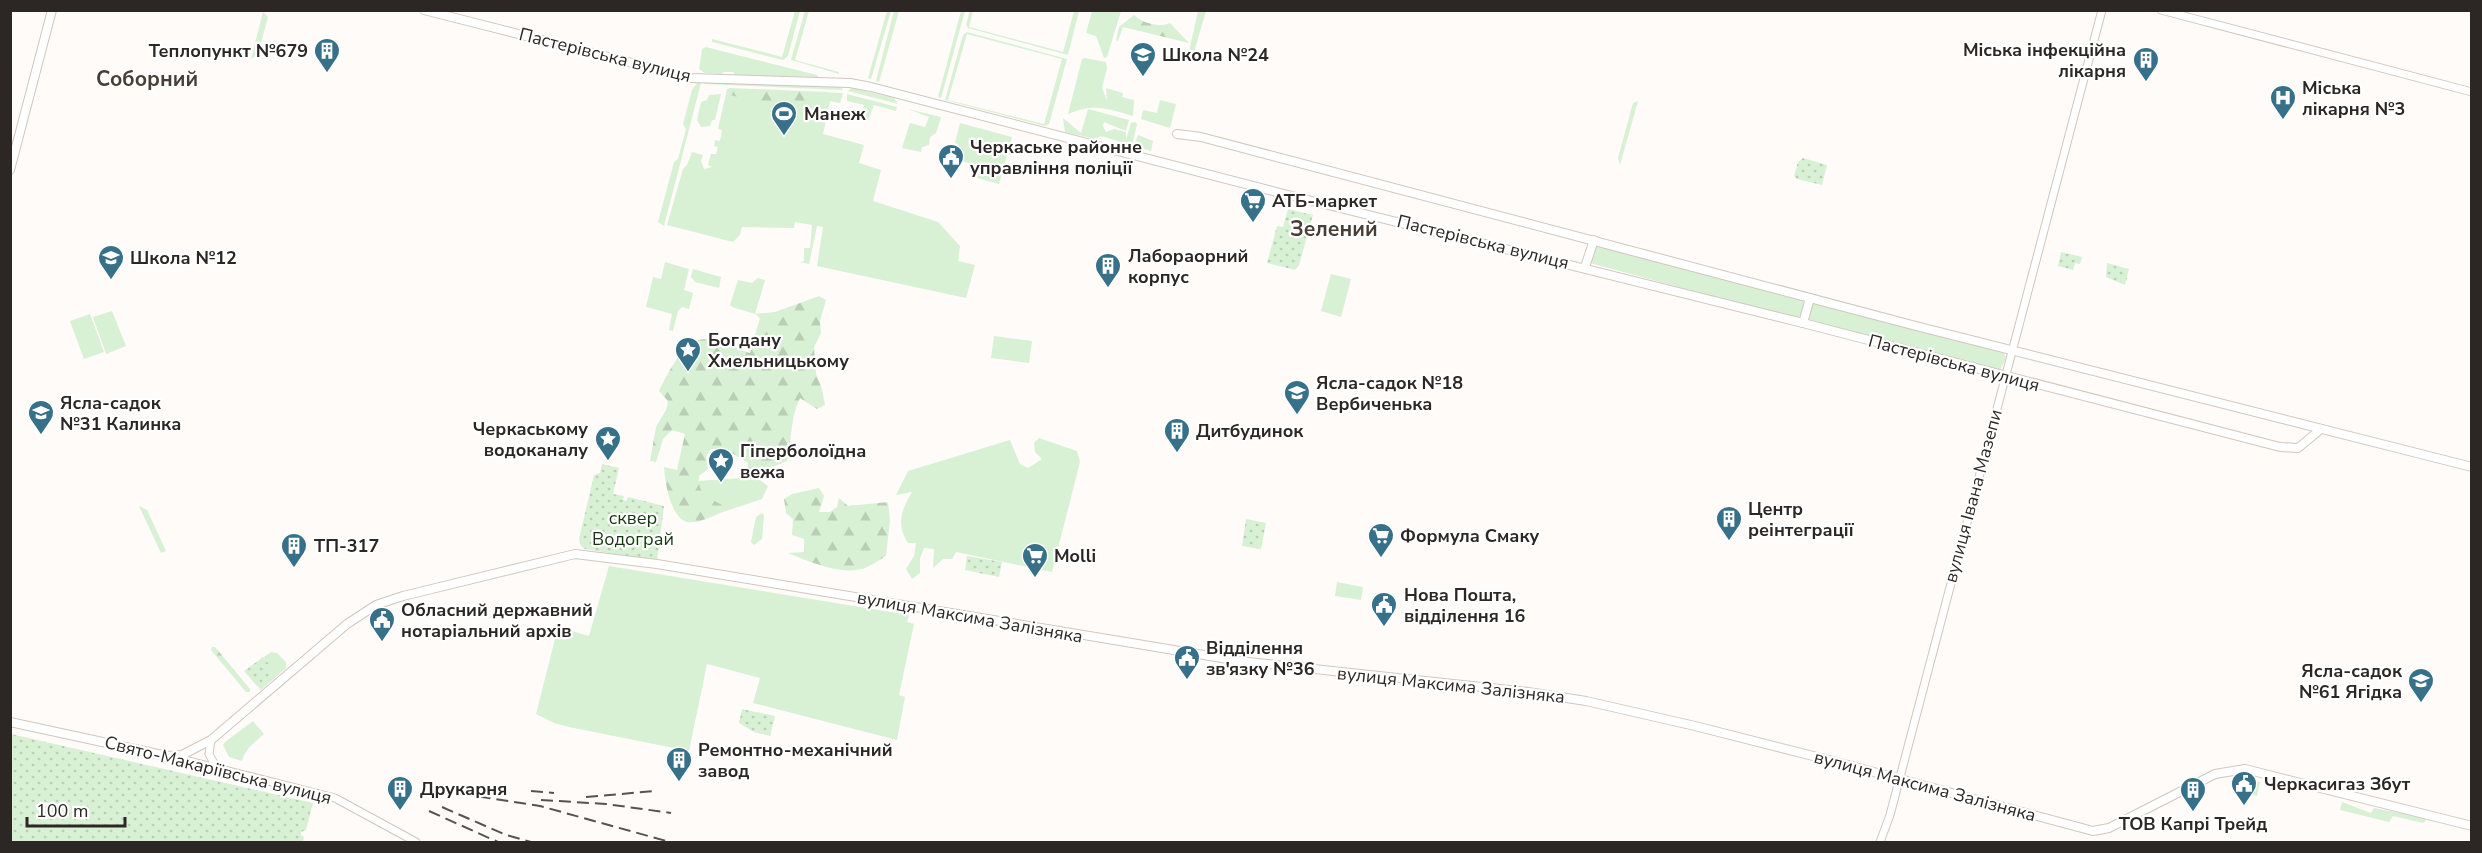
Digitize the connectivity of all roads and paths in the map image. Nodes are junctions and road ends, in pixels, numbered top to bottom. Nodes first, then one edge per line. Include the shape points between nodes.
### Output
1 (52, 10) edge
2 (424, 10) edge
3 (2102, 10) edge
4 (2161, 10) edge
5 (2472, 92) edge
6 (1177, 134) dead end
7 (10, 170) edge
8 (1594, 240) junction
9 (1585, 267) junction
10 (1810, 298) junction
11 (1803, 323) junction
12 (2011, 349) junction
13 (2004, 376) junction
14 (2321, 429) junction
15 (2472, 467) edge
16 (10, 722) edge
17 (211, 740) junction
18 (173, 758) junction
19 (217, 769) junction
20 (1898, 778) junction
21 (2472, 826) edge
22 (416, 843) edge
23 (1880, 843) edge

1 - 7 main road
2 - 9 main road, Пастерівська вулиця via 691,78 871,87
3 - 12 street, вулиця Івана Мазепи
4 - 5 street
6 - 8 main road, Пастерівська вулиця via 1201,136
8 - 9 main road
8 - 10 main road, Пастерівська вулиця
9 - 11 main road, Пастерівська вулиця
10 - 11 main road
10 - 12 main road, Пастерівська вулиця
11 - 13 main road, Пастерівська вулиця
12 - 13 street, вулиця Івана Мазепи
12 - 14 main road, Пастерівська вулиця
13 - 14 main road, Пастерівська вулиця via 2283,448 2298,448
13 - 20 street, вулиця Івана Мазепи
14 - 15 main road, Пастерівська вулиця
16 - 18 main road, Свято-Макаріївська вулиця
17 - 18 main road, вулиця Максима Залізняка
17 - 19 street via 209,754
17 - 20 main road, вулиця Максима Залізняка via 347,624 372,608 404,596 579,554 1240,661 1558,696 1665,718
18 - 19 street, Свято-Макаріївська вулиця
19 - 22 street, Свято-Макаріївська вулиця via 334,798
20 - 21 main road, вулиця Максима Залізняка via 2098,831 2215,774 2245,769
20 - 23 street, вулиця Івана Мазепи

